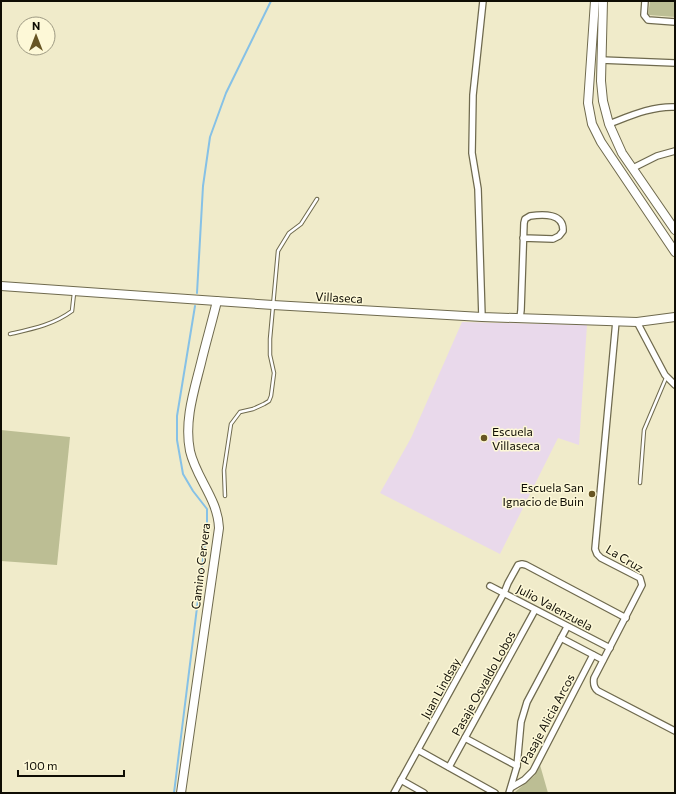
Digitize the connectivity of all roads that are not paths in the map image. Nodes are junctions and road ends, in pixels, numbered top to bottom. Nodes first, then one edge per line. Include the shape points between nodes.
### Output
1 (483, 1) edge
2 (594, 1) edge
3 (603, 1) edge
4 (645, 1) edge
5 (675, 22) edge
6 (601, 60) junction
7 (675, 63) edge
8 (675, 107) edge
9 (609, 124) junction
10 (675, 151) edge
11 (622, 152) junction
12 (613, 159) junction
13 (633, 168) junction
14 (317, 199) dead end
15 (675, 230) edge
16 (523, 238) junction
17 (675, 252) edge
18 (1, 286) edge
19 (75, 291) junction
20 (217, 301) junction
21 (273, 305) junction
22 (482, 317) junction
23 (675, 317) edge
24 (520, 318) junction
25 (616, 321) junction
26 (638, 322) junction
27 (10, 334) dead end
28 (667, 378) junction
29 (675, 385) edge
30 (640, 483) dead end
31 (225, 496) dead end
32 (490, 586) dead end
33 (504, 593) junction
34 (535, 610) junction
35 (626, 618) junction
36 (568, 627) junction
37 (561, 638) junction
38 (610, 648) junction
39 (593, 655) junction
40 (604, 660) junction
41 (675, 731) edge
42 (465, 738) junction
43 (418, 750) junction
44 (517, 766) junction
45 (449, 767) junction
46 (401, 780) junction
47 (512, 787) junction
48 (181, 793) edge
49 (394, 793) edge
50 (424, 793) edge
51 (496, 793) edge
52 (509, 793) edge

1 - 22 street via 473,95 472,153 478,189
2 - 12 street via 588,111 594,130
3 - 6 street
4 - 5 street via 644,15 648,20
6 - 7 street
6 - 9 street via 601,91
8 - 9 street via 649,110
9 - 11 street
10 - 13 street via 657,156
11 - 12 street
11 - 13 street
12 - 17 street
13 - 15 street
14 - 21 lane via 301,224 289,233 278,251
16 - 16 street via 524,221 530,216 553,216 562,222 562,233 555,238
16 - 24 street
18 - 19 street, Villaseca
19 - 20 street, Villaseca
19 - 27 lane via 72,311 64,317 43,326
20 - 21 street, Villaseca
20 - 48 street, Camino Cervera via 189,419 188,435 192,457 214,503 218,515 218,528
21 - 22 street, Villaseca
21 - 31 lane via 270,355 274,372 271,396 264,404 240,412 231,424 224,470
22 - 24 street, Villaseca
23 - 26 street, Villaseca
24 - 25 street, Villaseca
25 - 26 street, Villaseca
25 - 35 street, La Cruz via 595,549 601,558 641,580 642,585
26 - 28 street
28 - 29 street
28 - 30 lane via 644,430
32 - 33 street, Julio Valenzuela
33 - 34 street, Julio Valenzuela
33 - 35 street, Juan Lindsay via 518,565 524,564
33 - 43 street, Juan Lindsay
34 - 36 street, Julio Valenzuela
34 - 42 street, Pasaje Osvaldo Lobos
35 - 38 street, La Cruz
36 - 37 street
36 - 38 street, Julio Valenzuela
37 - 39 street, Julio Valenzuela
37 - 44 street via 527,702 521,722
38 - 40 street, La Cruz
39 - 40 street, Julio Valenzuela
39 - 47 street, Pasaje Alicia Arcos via 533,771
40 - 41 street, La Cruz via 593,681 596,689
42 - 44 street
42 - 45 street, Pasaje Osvaldo Lobos
43 - 45 street
43 - 46 street, Juan Lindsay
44 - 47 street
45 - 51 street
46 - 49 street, Juan Lindsay
46 - 50 street
47 - 52 street

